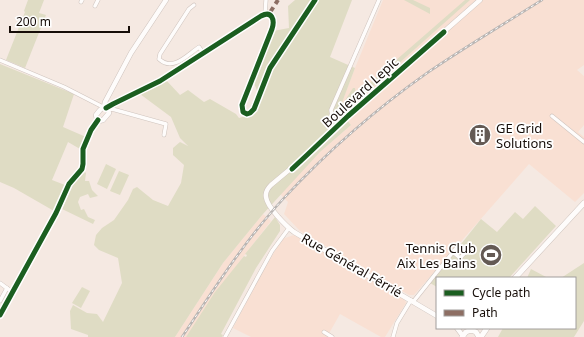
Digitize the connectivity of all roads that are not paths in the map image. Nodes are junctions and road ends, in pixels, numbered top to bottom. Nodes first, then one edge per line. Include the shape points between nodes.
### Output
1 (98, 0) edge
2 (166, 0) edge
3 (266, 0) edge
4 (315, 0) edge
5 (379, 0) edge
6 (480, 0) edge
7 (194, 5) dead end
8 (95, 6) dead end
9 (265, 14) junction
10 (203, 53) junction
11 (0, 60) edge
12 (104, 108) junction
13 (552, 116) dead end
14 (98, 120) junction
15 (338, 125) junction
16 (164, 134) dead end
17 (584, 142) edge
18 (584, 203) edge
19 (272, 209) joint
20 (289, 228) junction
21 (453, 252) dead end
22 (517, 277) edge
23 (0, 283) edge
24 (7, 288) junction
25 (12, 292) junction
26 (0, 301) edge
27 (412, 301) junction
28 (0, 314) edge
29 (436, 315) edge
30 (486, 329) edge
31 (324, 332) dead end
32 (467, 332) edge
33 (225, 337) edge
34 (332, 337) edge
35 (393, 337) edge
36 (480, 337) edge

1 - 8 street
2 - 12 street via 127,59
3 - 9 street
4 - 9 street via 278,55 254,109 247,114 243,112 242,105 273,26 273,18
5 - 15 street via 331,110 332,117
6 - 15 street, Boulevard Lepic
7 - 10 street via 189,9 159,59 173,64 199,47
9 - 10 street
10 - 12 street via 160,81
11 - 12 street via 64,87
12 - 14 street via 96,115
12 - 14 street via 109,113 107,117
12 - 16 street via 166,124
13 - 17 street
14 - 25 street via 84,145 81,171 69,184 56,213
15 - 19 street, Boulevard Lepic via 308,155 268,188 266,198
18 - 22 main road
19 - 20 street, Rue Général Férrié
20 - 27 street, Rue Général Férrié
20 - 33 street via 272,251
21 - 27 street
23 - 24 street
24 - 25 street
24 - 26 street
25 - 28 street
27 - 29 street, Rue Général Férrié
27 - 35 street via 397,323
30 - 36 main road
31 - 34 street
32 - 36 main road via 476,332

